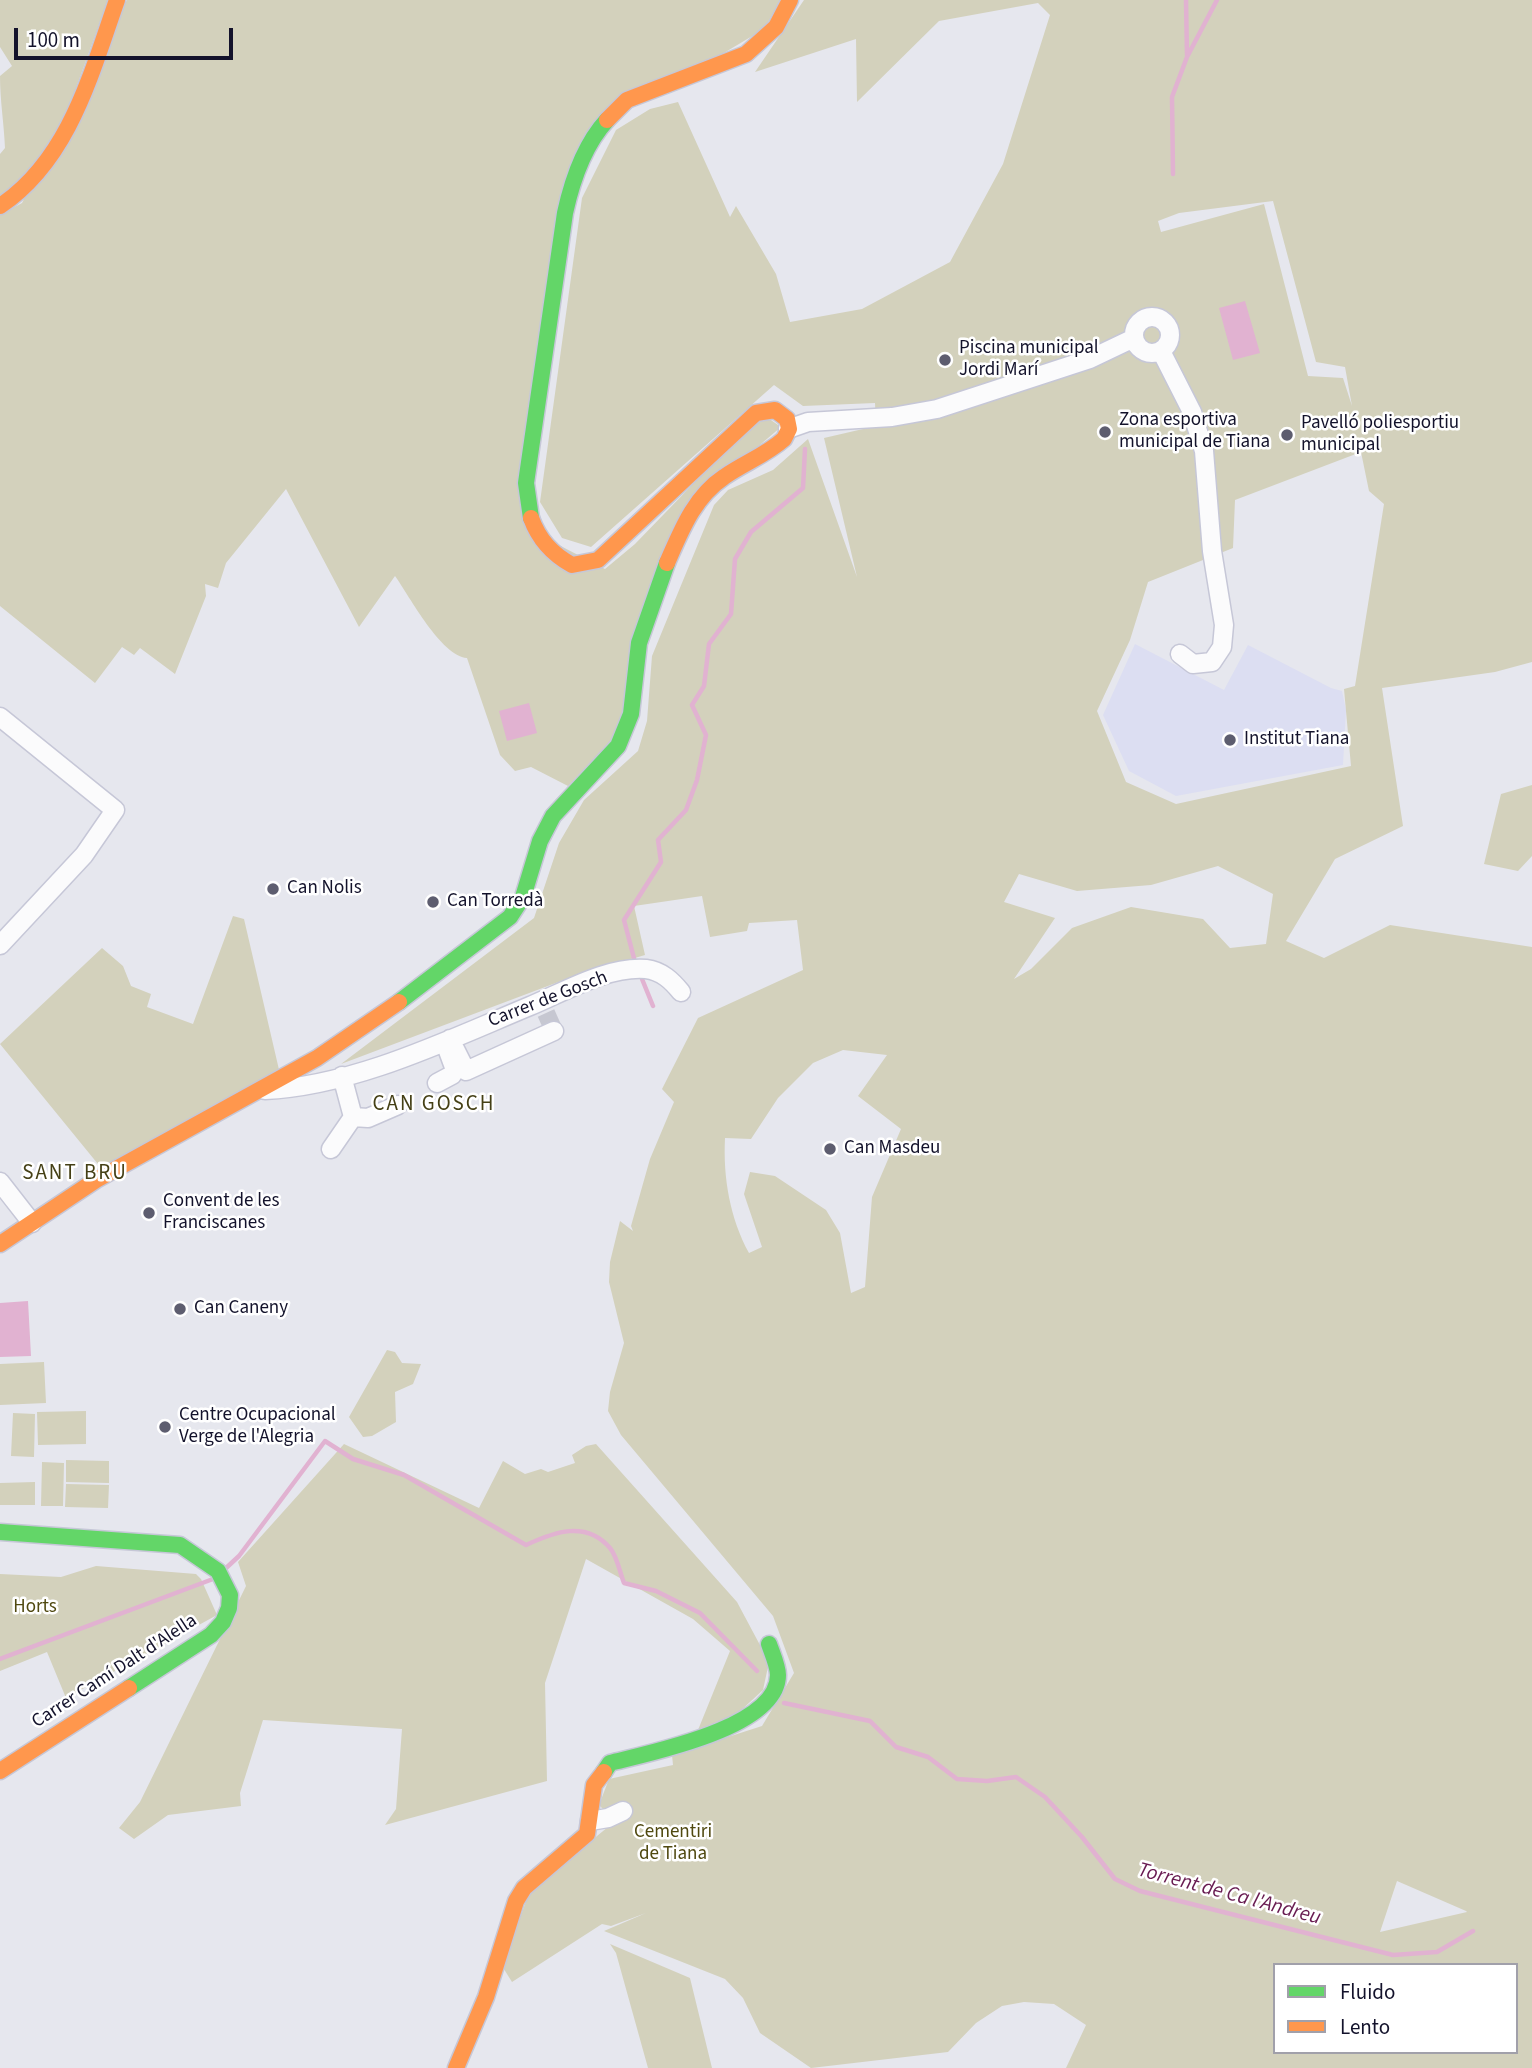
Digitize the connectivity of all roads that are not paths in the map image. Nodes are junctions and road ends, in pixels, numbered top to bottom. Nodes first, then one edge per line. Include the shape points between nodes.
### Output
1 (117, 0) edge
2 (790, 0) edge
3 (0, 205) edge
4 (1134, 338) junction
5 (1161, 351) junction
6 (788, 429) junction
7 (1180, 654) dead end
8 (0, 717) edge
9 (0, 945) edge
10 (681, 992) dead end
11 (554, 1031) dead end
12 (447, 1040) junction
13 (342, 1076) junction
14 (437, 1083) dead end
15 (261, 1090) junction
16 (398, 1105) dead end
17 (353, 1117) junction
18 (331, 1149) dead end
19 (0, 1182) edge
20 (32, 1223) junction
21 (0, 1244) edge
22 (0, 1532) edge
23 (769, 1644) dead end
24 (0, 1771) edge
25 (623, 1811) dead end
26 (590, 1821) junction
27 (456, 2068) edge

1 - 3 street via 76,111 55,150 25,185
2 - 6 street via 776,27 746,54 627,100 614,111 584,156 565,213 526,483 533,528 561,559 586,565 598,560 756,413 775,410 785,417
4 - 5 street via 1144,352
4 - 5 street via 1140,320 1161,319 1170,335
4 - 6 street via 1090,359 937,409 808,422
5 - 7 street via 1192,412 1204,451 1224,625 1222,647 1212,662 1193,664
6 - 15 street via 775,448 716,483 689,517 638,644 633,708 626,731 552,818 517,909 373,1022
8 - 9 street via 116,810 84,855
10 - 12 street, Carrer de Gosch via 667,976 647,969 605,976
11 - 12 street, Carrer de Gosch via 466,1070
12 - 13 street, Carrer de Gosch
12 - 14 street via 455,1070
13 - 15 street, Carrer de Gosch
13 - 17 street
15 - 20 street via 96,1180
16 - 17 street via 368,1118
17 - 18 street
19 - 20 street
20 - 21 street
22 - 24 street, Carrer Camí Dalt d'Alella via 163,1541 194,1550 215,1567 227,1585 230,1610 216,1631
23 - 26 street via 778,1676 769,1698 741,1721 696,1741 610,1763 594,1785
25 - 26 street
26 - 27 street via 581,1841 516,1899 486,1997

